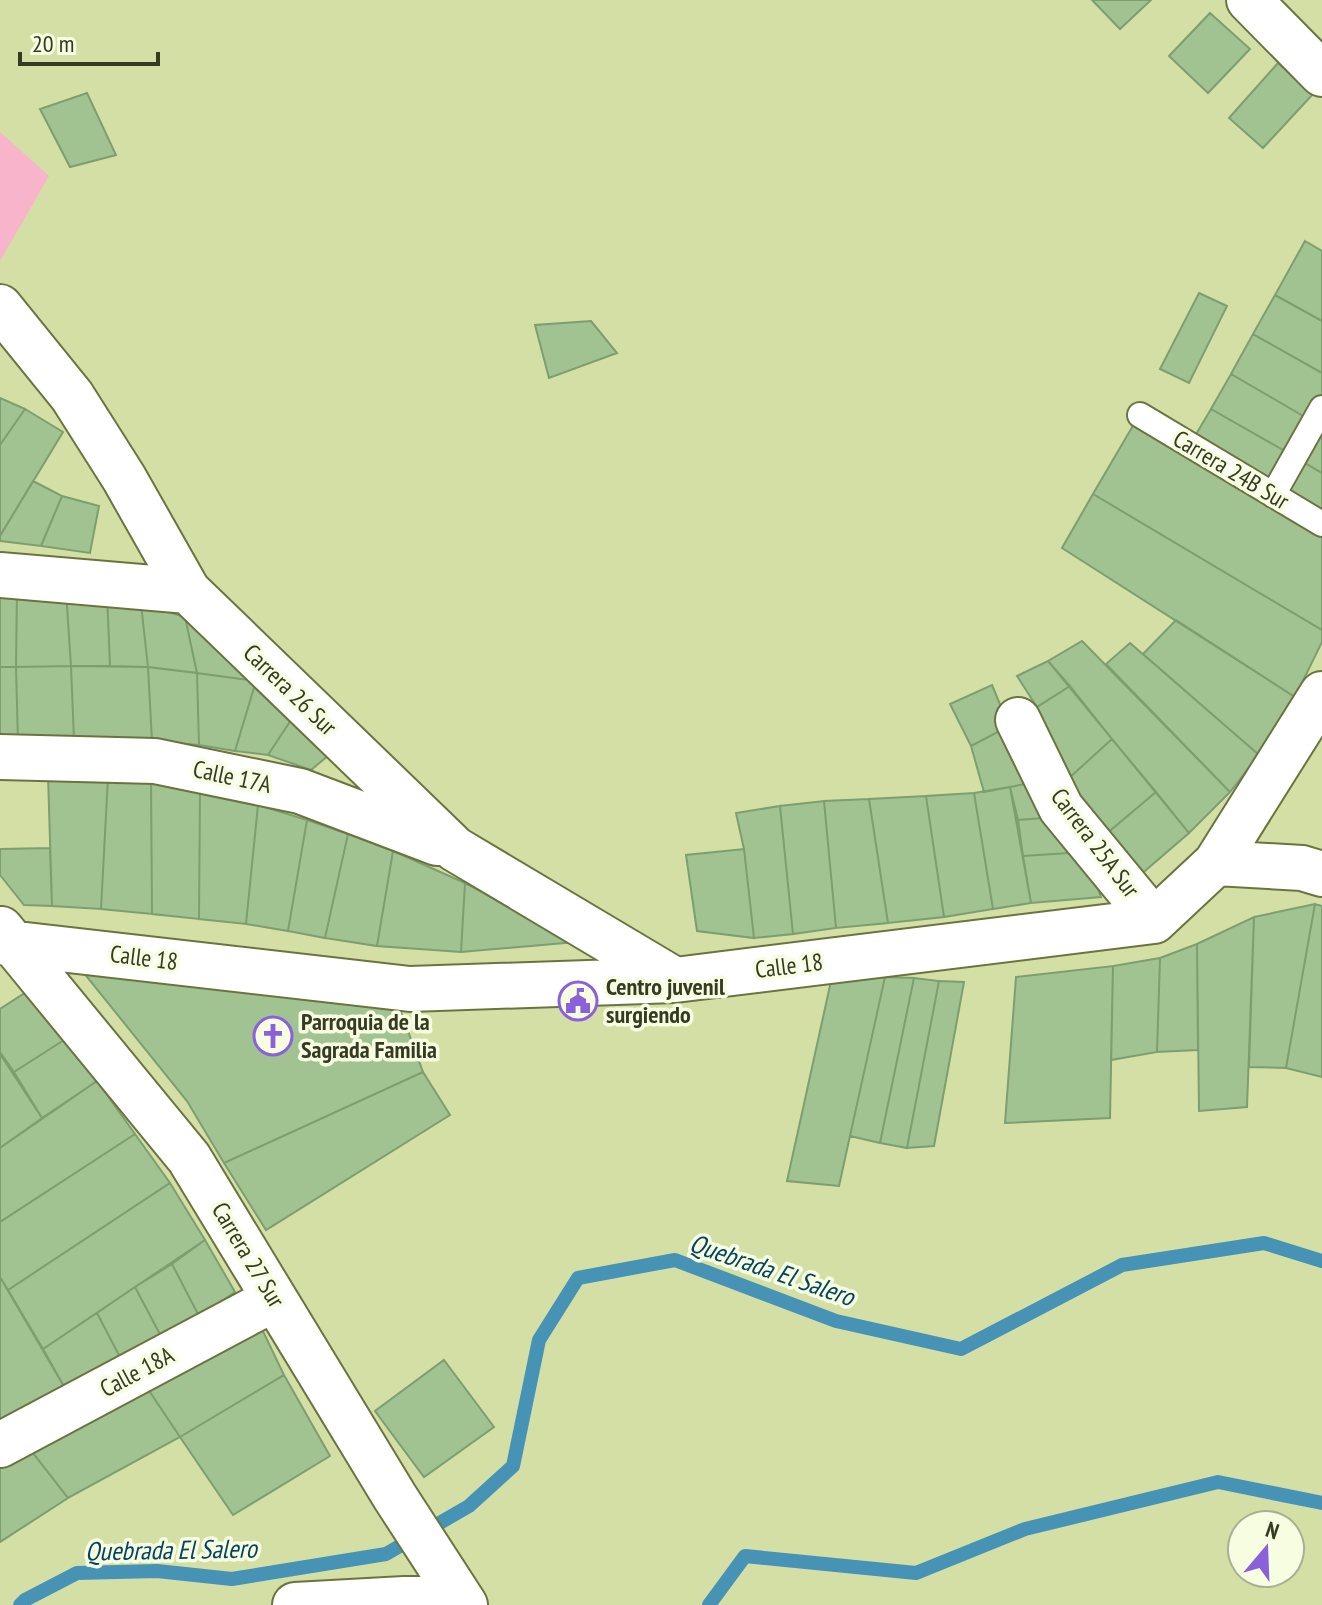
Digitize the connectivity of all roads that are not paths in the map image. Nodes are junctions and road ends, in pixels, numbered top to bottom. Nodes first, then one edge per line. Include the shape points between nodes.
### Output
1 (1249, 0) edge
2 (1322, 74) edge
3 (0, 307) edge
4 (1322, 408) edge
5 (1140, 415) dead end
6 (1273, 495) junction
7 (1322, 524) edge
8 (0, 575) edge
9 (188, 591) junction
10 (1322, 694) edge
11 (1018, 720) dead end
12 (0, 757) edge
13 (455, 849) junction
14 (1216, 863) junction
15 (1322, 874) edge
16 (1154, 921) junction
17 (3, 942) edge
18 (675, 980) junction
19 (274, 1299) junction
20 (0, 1445) edge
21 (458, 1595) edge
22 (295, 1605) edge

1 - 2 street
3 - 9 street, Carrera 26 Sur via 72,396
4 - 6 lane
5 - 6 lane, Carrera 24B Sur
6 - 7 lane, Carrera 24B Sur
8 - 9 street
9 - 13 street, Carrera 26 Sur
10 - 14 street
11 - 16 street, Carrera 25A Sur via 1061,808
12 - 13 street, Calle 17A via 155,761 300,791
13 - 18 street, Carrera 26 Sur
14 - 15 street
14 - 16 street
16 - 18 street, Calle 18
17 - 18 street, Calle 18 via 410,989
17 - 19 street, Carrera 27 Sur via 189,1158
19 - 20 street, Calle 18A
19 - 21 street, Carrera 27 Sur
21 - 22 street

